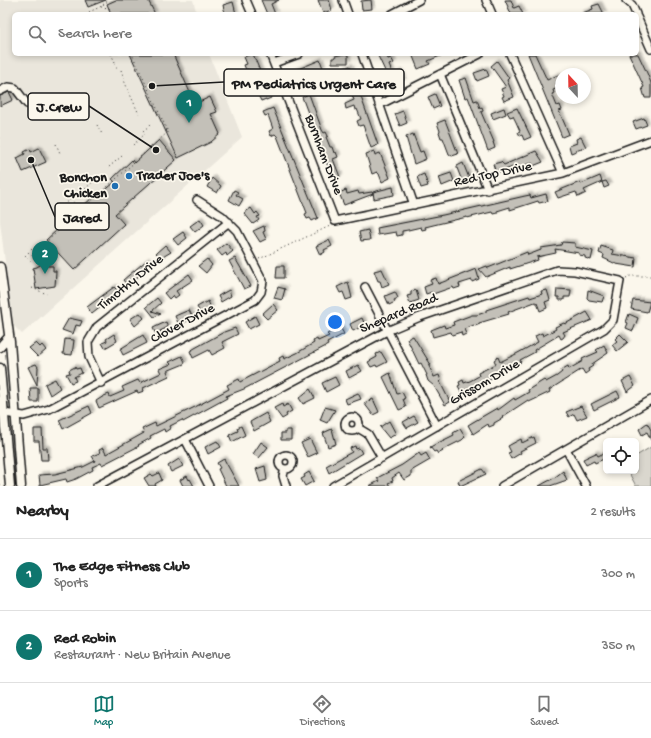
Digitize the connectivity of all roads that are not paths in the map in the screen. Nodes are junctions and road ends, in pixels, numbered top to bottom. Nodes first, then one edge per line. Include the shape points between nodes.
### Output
1 (246, 0) edge
2 (343, 0) edge
3 (419, 0) edge
4 (486, 0) edge
5 (626, 0) edge
6 (251, 12) edge
7 (347, 12) edge
8 (396, 12) edge
9 (491, 12) edge
10 (635, 12) edge
11 (639, 22) edge
12 (651, 49) edge
13 (271, 56) edge
14 (293, 56) edge
15 (363, 56) edge
16 (476, 56) edge
17 (511, 56) edge
18 (274, 63) junction
19 (440, 74) junction
20 (0, 91) edge
21 (27, 104) dead end
22 (379, 105) junction
23 (651, 140) edge
24 (563, 173) junction
25 (488, 190) junction
26 (197, 200) dead end
27 (414, 204) junction
28 (335, 221) joint
29 (229, 222) junction
30 (0, 267) edge
31 (620, 281) joint
32 (365, 287) dead end
33 (387, 331) junction
34 (9, 337) junction
35 (0, 347) edge
36 (0, 368) edge
37 (101, 383) junction
38 (651, 400) edge
39 (4, 413) junction
40 (16, 415) junction
41 (437, 426) junction
42 (358, 428) dead end
43 (185, 439) junction
44 (566, 449) junction
45 (382, 458) junction
46 (285, 469) dead end
47 (109, 483) edge
48 (10, 486) edge
49 (22, 486) edge
50 (96, 486) edge
51 (209, 486) edge
52 (286, 486) edge
53 (334, 486) edge
54 (502, 486) edge
55 (586, 486) edge

1 - 6 street
2 - 7 street
3 - 8 street
4 - 9 street
5 - 10 street
11 - 12 street
13 - 18 street, Burnham Drive
14 - 18 street
15 - 22 street
16 - 19 street
17 - 24 street
18 - 28 street, Burnham Drive
19 - 22 street
19 - 25 street
20 - 21 street via 8,87 15,88
22 - 27 street
23 - 24 street, Red Top Drive
24 - 25 street, Red Top Drive
25 - 27 street, Red Top Drive
26 - 29 street, Clover Drive
27 - 28 street, Red Top Drive
29 - 37 street, Timothy Drive via 97,327 88,342 89,357
29 - 37 street, Clover Drive via 237,231 263,280 261,292 255,300
30 - 34 main road
31 - 33 street, Shepard Road via 575,271 557,270 420,317
31 - 41 street, Grissom Drive via 613,320 604,329
32 - 33 street
33 - 41 street
33 - 43 street, Shepard Road
34 - 35 main road
34 - 40 main road
36 - 39 main road
37 - 40 street, Clover Drive via 49,409 29,415
38 - 44 street
39 - 40 street, Clover Drive
39 - 48 main road
40 - 49 main road
41 - 45 street, Grissom Drive
42 - 45 street via 368,434
43 - 47 street, Shepard Road
43 - 51 street
44 - 54 street
44 - 55 street
45 - 53 street, Grissom Drive
46 - 52 street via 283,476
47 - 50 street, Shepard Road

